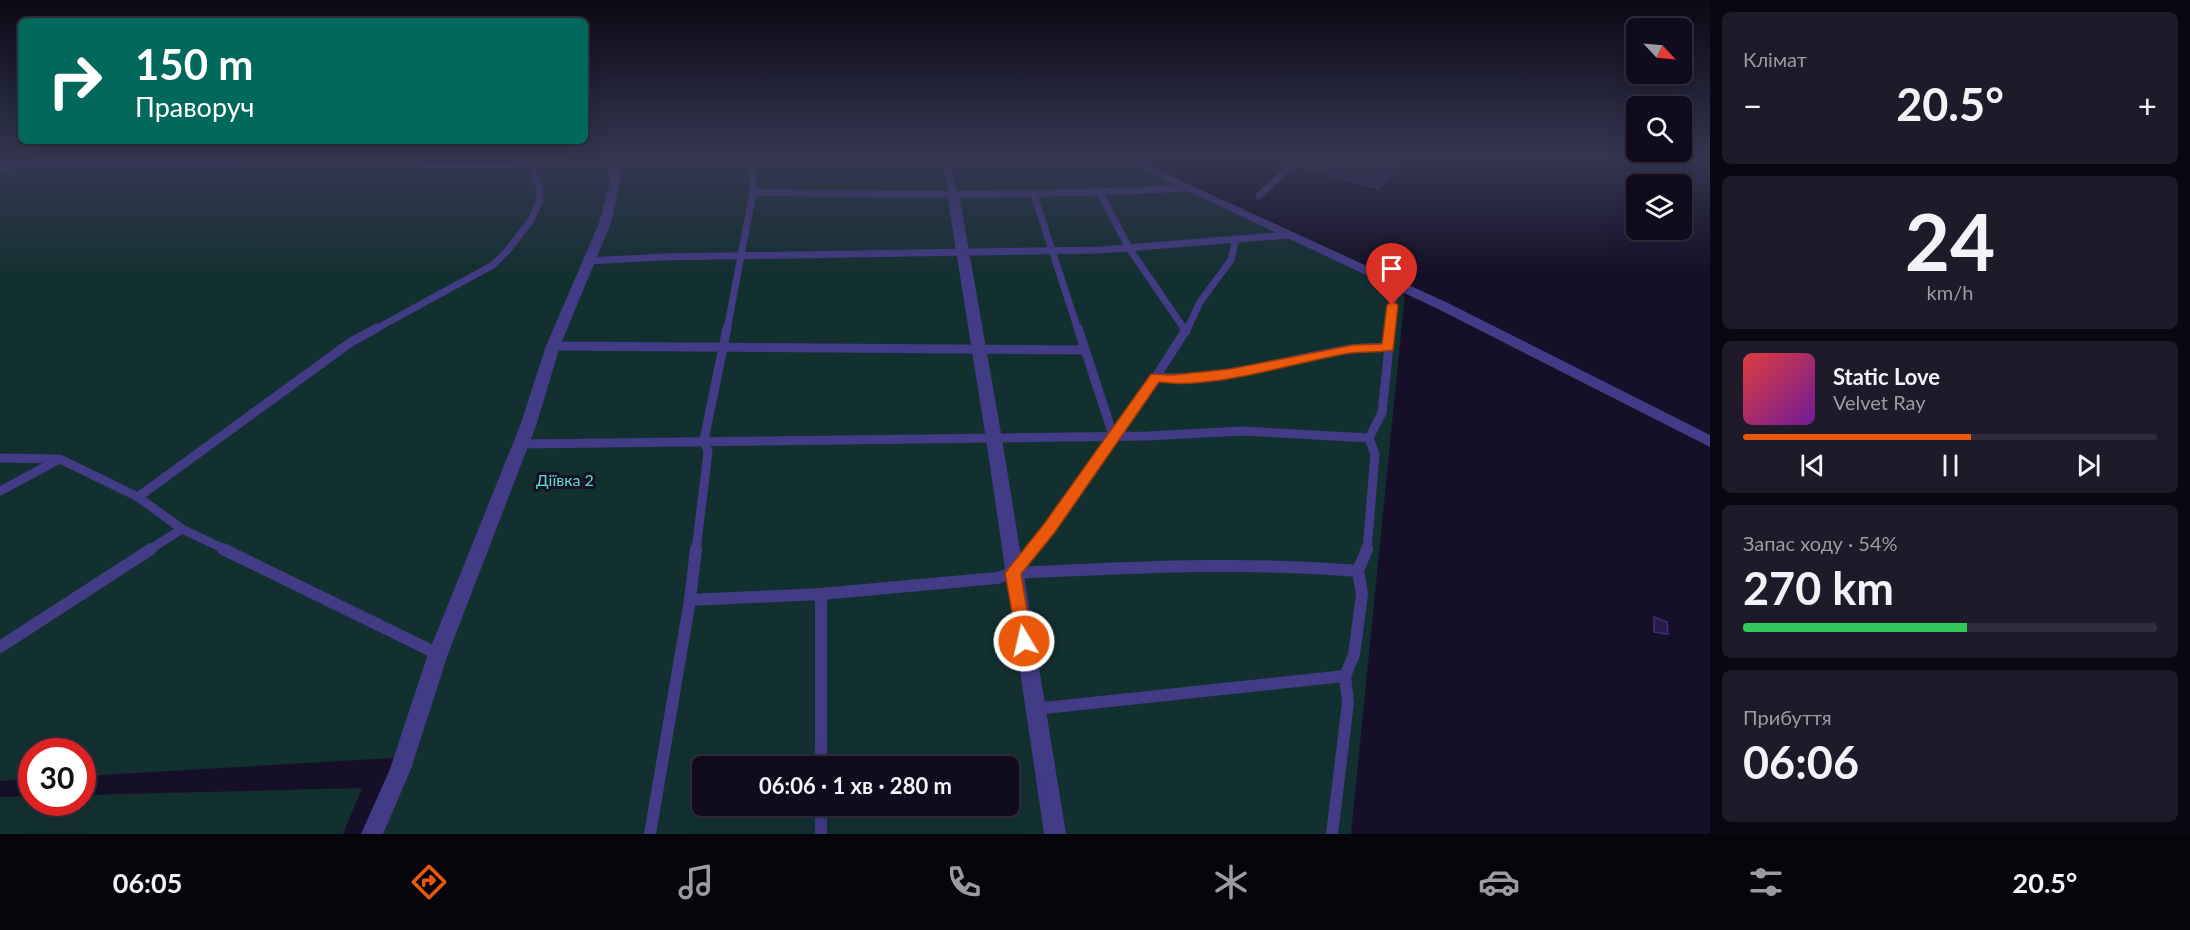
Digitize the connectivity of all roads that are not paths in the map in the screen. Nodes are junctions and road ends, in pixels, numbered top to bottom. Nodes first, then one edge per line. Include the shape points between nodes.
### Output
1 (539, 197) edge
2 (612, 197) edge
3 (752, 197) edge
4 (952, 197) edge
5 (1035, 197) edge
6 (1102, 197) edge
7 (1207, 197) edge
8 (1289, 235) junction
9 (1235, 242) junction
10 (1129, 248) junction
11 (1054, 252) junction
12 (962, 253) junction
13 (742, 257) junction
14 (587, 261) junction
15 (1395, 284) junction
16 (1186, 331) junction
17 (553, 346) junction
18 (725, 347) junction
19 (1388, 347) junction
20 (979, 348) junction
21 (1084, 350) junction
22 (1156, 377) junction
23 (1113, 435) junction
24 (1369, 438) junction
25 (994, 439) junction
26 (704, 440) junction
27 (1710, 442) edge
28 (521, 444) junction
29 (0, 458) edge
30 (60, 459) junction
31 (0, 491) edge
32 (138, 497) junction
33 (182, 529) junction
34 (1359, 571) junction
35 (1013, 573) junction
36 (821, 594) junction
37 (690, 600) junction
38 (0, 647) edge
39 (438, 654) junction
40 (1345, 676) junction
41 (1034, 709) junction
42 (821, 756) edge
43 (820, 816) edge
44 (372, 834) edge
45 (650, 834) edge
46 (820, 834) edge
47 (1055, 834) edge
48 (1332, 834) edge

1 - 32 lane via 538,210 511,248 493,265 351,342
2 - 14 street via 605,224
3 - 13 lane
4 - 12 street
5 - 11 lane
6 - 10 lane
7 - 8 street
8 - 9 lane
8 - 15 street
9 - 10 lane
9 - 16 lane via 1231,260 1200,302
10 - 11 lane
10 - 16 lane
11 - 12 lane
11 - 21 lane
12 - 13 lane
12 - 20 street
13 - 14 lane via 635,256
13 - 18 lane
14 - 17 street
15 - 19 lane
15 - 27 street
16 - 22 lane
17 - 18 lane
17 - 28 street
18 - 20 lane
18 - 26 lane
19 - 22 lane via 1353,349 1230,374 1173,380
19 - 24 lane via 1382,413
20 - 21 lane
20 - 25 street
21 - 23 lane
22 - 23 lane
23 - 24 lane via 1243,431
23 - 25 lane
23 - 35 lane
24 - 34 lane via 1375,454 1369,536
25 - 26 lane
25 - 35 street
26 - 28 lane
26 - 37 lane via 708,452
28 - 39 street
29 - 30 lane
30 - 31 lane
30 - 32 lane
32 - 33 lane
33 - 38 lane
33 - 39 lane
34 - 35 lane via 1246,564
34 - 40 lane via 1362,594 1354,655
35 - 36 lane via 997,578
35 - 41 street
36 - 37 lane
36 - 42 lane
37 - 45 lane
39 - 44 street via 400,769
40 - 41 lane
40 - 48 lane via 1348,703
41 - 47 street
43 - 46 lane

